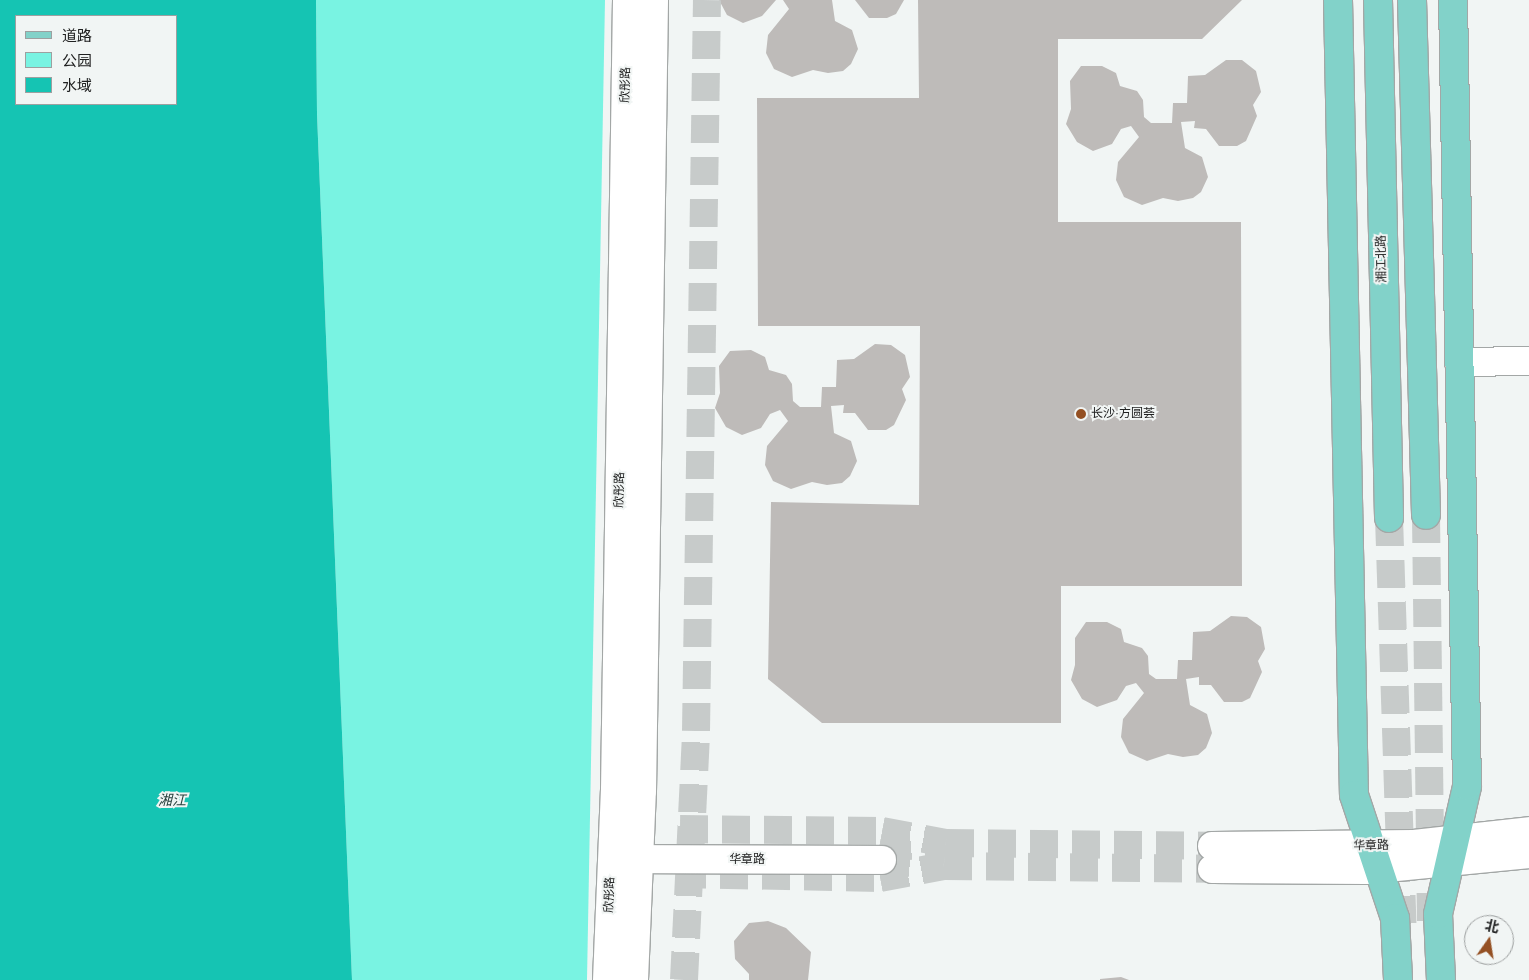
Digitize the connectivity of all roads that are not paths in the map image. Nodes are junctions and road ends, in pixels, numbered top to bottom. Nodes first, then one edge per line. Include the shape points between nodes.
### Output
1 (627, 0) edge
2 (654, 0) edge
3 (1338, 0) edge
4 (1378, 0) edge
5 (1412, 0) edge
6 (1453, 0) edge
7 (1529, 361) edge
8 (1459, 362) junction
9 (1426, 515) tunnel mouth
10 (1389, 518) tunnel mouth
11 (1529, 831) edge
12 (612, 852) junction
13 (639, 852) junction
14 (1453, 852) junction
15 (882, 854) tunnel mouth
16 (1529, 854) edge
17 (1375, 857) junction
18 (1212, 858) tunnel mouth
19 (607, 980) edge
20 (634, 980) edge
21 (1398, 980) edge
22 (1441, 980) edge

1 - 12 main road, 欣彤路
2 - 13 main road, 欣彤路
3 - 17 main road via 1354,795
4 - 10 main road, 湘江北路
5 - 9 main road
6 - 8 main road
7 - 8 main road
8 - 14 main road via 1467,786
11 - 14 main road, 华章路
12 - 13 main road, 华章路
12 - 19 main road, 欣彤路
13 - 15 main road, 华章路
13 - 20 main road, 欣彤路
14 - 16 main road, 华章路
14 - 17 main road, 华章路
14 - 22 main road via 1438,914
17 - 18 main road, 华章路
17 - 21 main road via 1395,918

